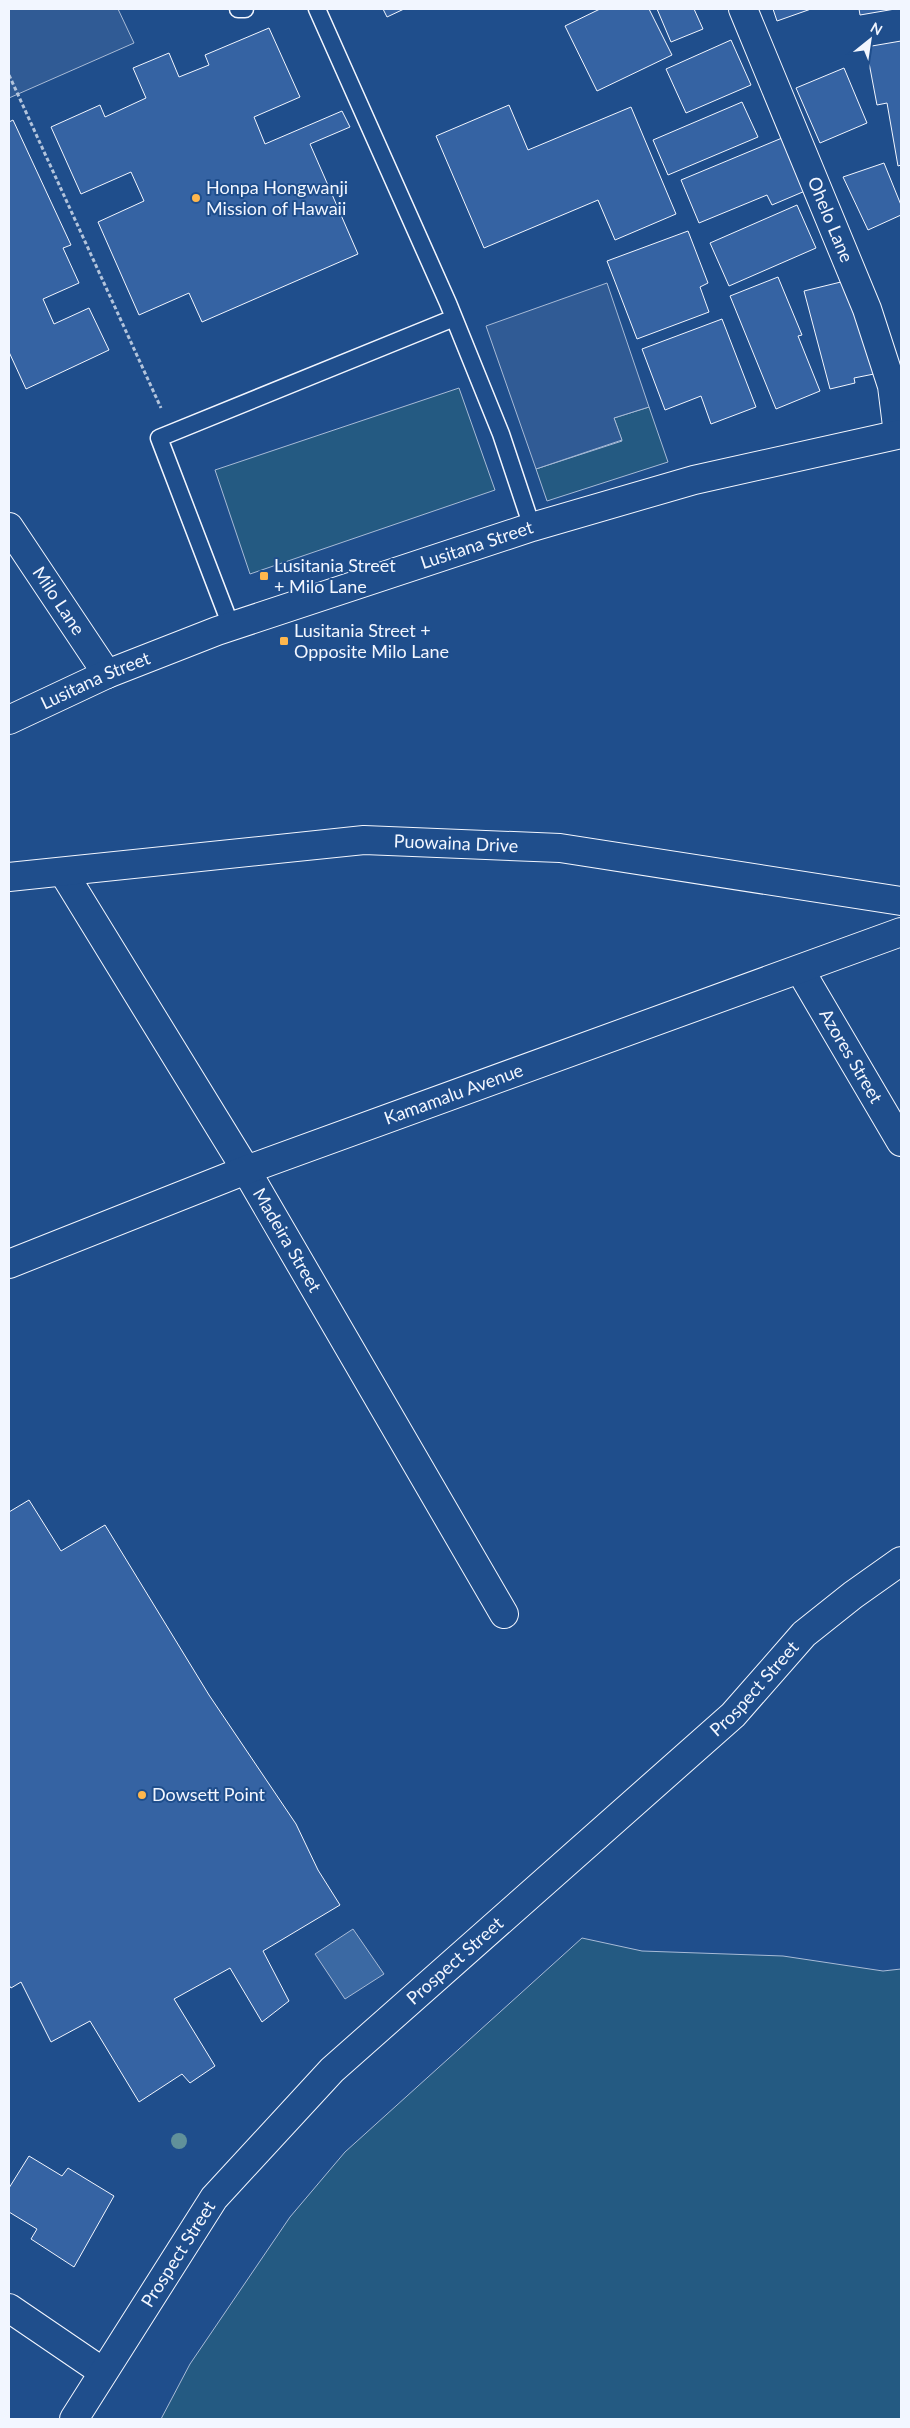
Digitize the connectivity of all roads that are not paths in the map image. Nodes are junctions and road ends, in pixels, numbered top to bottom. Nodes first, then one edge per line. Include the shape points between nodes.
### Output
1 (238, 9) edge
2 (245, 9) edge
3 (317, 9) edge
4 (743, 9) edge
5 (454, 318) junction
6 (900, 434) edge
7 (9, 527) edge
8 (532, 527) junction
9 (231, 626) junction
10 (107, 674) junction
11 (9, 720) edge
12 (63, 872) junction
13 (9, 878) edge
14 (901, 901) edge
15 (901, 932) edge
16 (800, 970) junction
17 (901, 1142) edge
18 (246, 1170) junction
19 (9, 1264) edge
20 (901, 1561) edge
21 (504, 1614) dead end
22 (9, 2308) edge
23 (104, 2372) junction
24 (74, 2419) edge

1 - 2 lane
3 - 5 lane
4 - 6 street, Ohelo Lane via 867,310 892,386
5 - 8 lane via 501,434
5 - 9 lane via 159,438
6 - 8 street, Lusitana Street via 694,480
7 - 10 street, Milo Lane
8 - 9 street, Lusitana Street
9 - 10 street, Lusitana Street
10 - 11 street, Lusitana Street
12 - 13 street, Puowaina Drive
12 - 14 street, Puowaina Drive via 364,840 560,848
12 - 18 street, Madeira Street
15 - 16 street, Kamamalu Avenue
16 - 17 street, Azores Street
16 - 18 street, Kamamalu Avenue
18 - 19 street, Kamamalu Avenue
18 - 21 street, Madeira Street
20 - 23 street, Prospect Street via 804,1634 733,1715 332,2070 214,2198
22 - 23 street
23 - 24 street, Prospect Street

